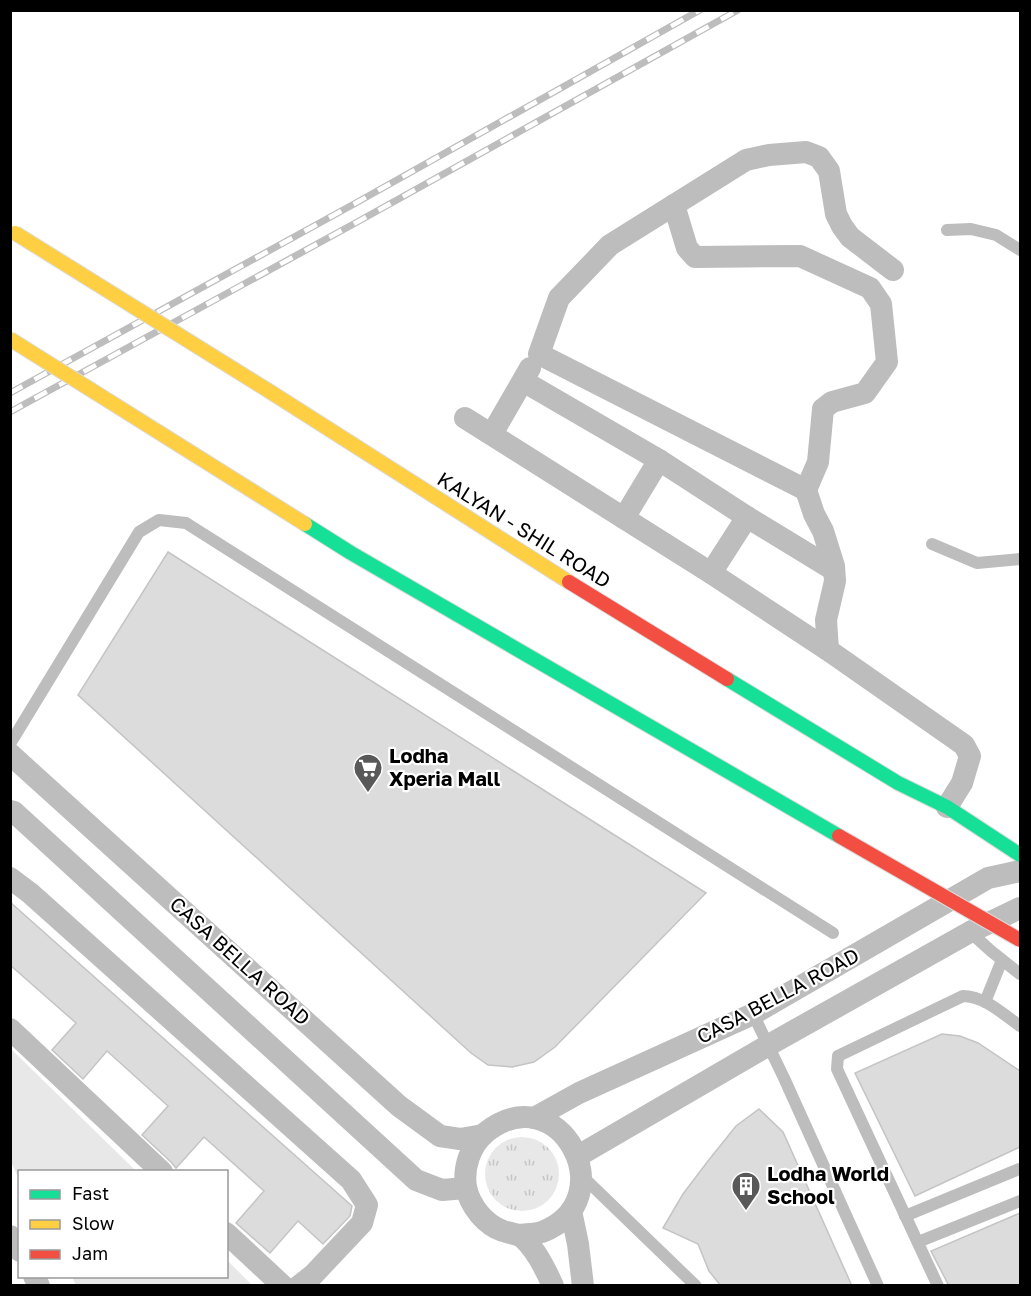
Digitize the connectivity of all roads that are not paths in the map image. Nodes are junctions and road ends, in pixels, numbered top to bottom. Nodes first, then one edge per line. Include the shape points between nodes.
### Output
1 (674, 205) junction
2 (946, 230) dead end
3 (13, 232) edge
4 (1020, 250) edge
5 (893, 270) dead end
6 (10, 339) edge
7 (539, 354) junction
8 (523, 381) junction
9 (465, 418) dead end
10 (492, 434) junction
11 (659, 460) junction
12 (806, 490) junction
13 (747, 517) junction
14 (624, 518) junction
15 (932, 544) dead end
16 (1020, 559) edge
17 (834, 570) junction
18 (711, 573) junction
19 (828, 650) junction
20 (10, 744) edge
21 (10, 754) edge
22 (947, 807) junction
23 (12, 812) edge
24 (1020, 855) edge
25 (1020, 871) edge
26 (10, 878) edge
27 (1020, 908) edge
28 (970, 932) junction
29 (833, 933) dead end
30 (1020, 940) edge
31 (1002, 960) junction
32 (1020, 974) edge
33 (985, 1002) junction
34 (753, 1014) junction
35 (1020, 1026) edge
36 (10, 1029) edge
37 (767, 1046) junction
38 (534, 1118) junction
39 (483, 1135) junction
40 (580, 1166) junction
41 (1019, 1169) dead end
42 (160, 1170) edge
43 (466, 1188) junction
44 (1020, 1201) edge
45 (571, 1211) junction
46 (905, 1216) junction
47 (228, 1235) edge
48 (519, 1235) junction
49 (918, 1242) junction
50 (283, 1286) edge
51 (299, 1286) edge
52 (553, 1286) edge
53 (583, 1286) edge
54 (696, 1286) edge
55 (878, 1286) edge
56 (938, 1286) edge

1 - 5 street via 746,160 806,152 819,157 829,171 836,214 850,237
1 - 7 street via 610,245 559,298
1 - 12 street via 687,248 695,257 800,256 870,288 881,304 887,362 865,393 832,402 824,409 818,462
2 - 4 lane via 971,229 996,235
3 - 22 main road, KALYAN - SHIL ROAD, bridge via 629,620 898,783
6 - 30 main road, bridge via 351,553
7 - 8 street
7 - 12 street
8 - 10 street
8 - 11 street
9 - 10 street
10 - 14 street
11 - 13 street
11 - 14 street
12 - 17 street
13 - 17 street
13 - 18 street
14 - 18 street
15 - 16 lane via 977,563
17 - 19 street via 826,620
18 - 19 street
19 - 22 street via 964,745 970,756 962,783
20 - 29 lane via 140,532 159,520 186,523
21 - 39 street, CASA BELLA ROAD via 399,1106 440,1136 460,1139
22 - 24 main road, KALYAN - SHIL ROAD
23 - 43 street via 416,1180 442,1190
25 - 34 street, CASA BELLA ROAD via 988,878
26 - 51 street via 351,1180 367,1205 362,1223
27 - 28 street, CASA BELLA ROAD
28 - 31 lane
28 - 37 street, CASA BELLA ROAD
31 - 32 lane
31 - 33 lane
33 - 35 lane
33 - 46 lane via 963,996 838,1056 837,1069
34 - 37 lane
34 - 38 street, CASA BELLA ROAD
36 - 42 street
37 - 40 street, CASA BELLA ROAD
37 - 55 lane
38 - 39 street, CASA BELLA ROAD via 498,1124
38 - 40 street via 554,1126 568,1139
39 - 43 street via 471,1150
40 - 45 street via 579,1194
40 - 54 lane
41 - 46 lane
43 - 48 street via 473,1206 486,1221
44 - 49 lane
45 - 48 street via 557,1225 540,1233
45 - 53 street
46 - 49 lane
47 - 50 street
48 - 52 street via 545,1266
49 - 56 lane

